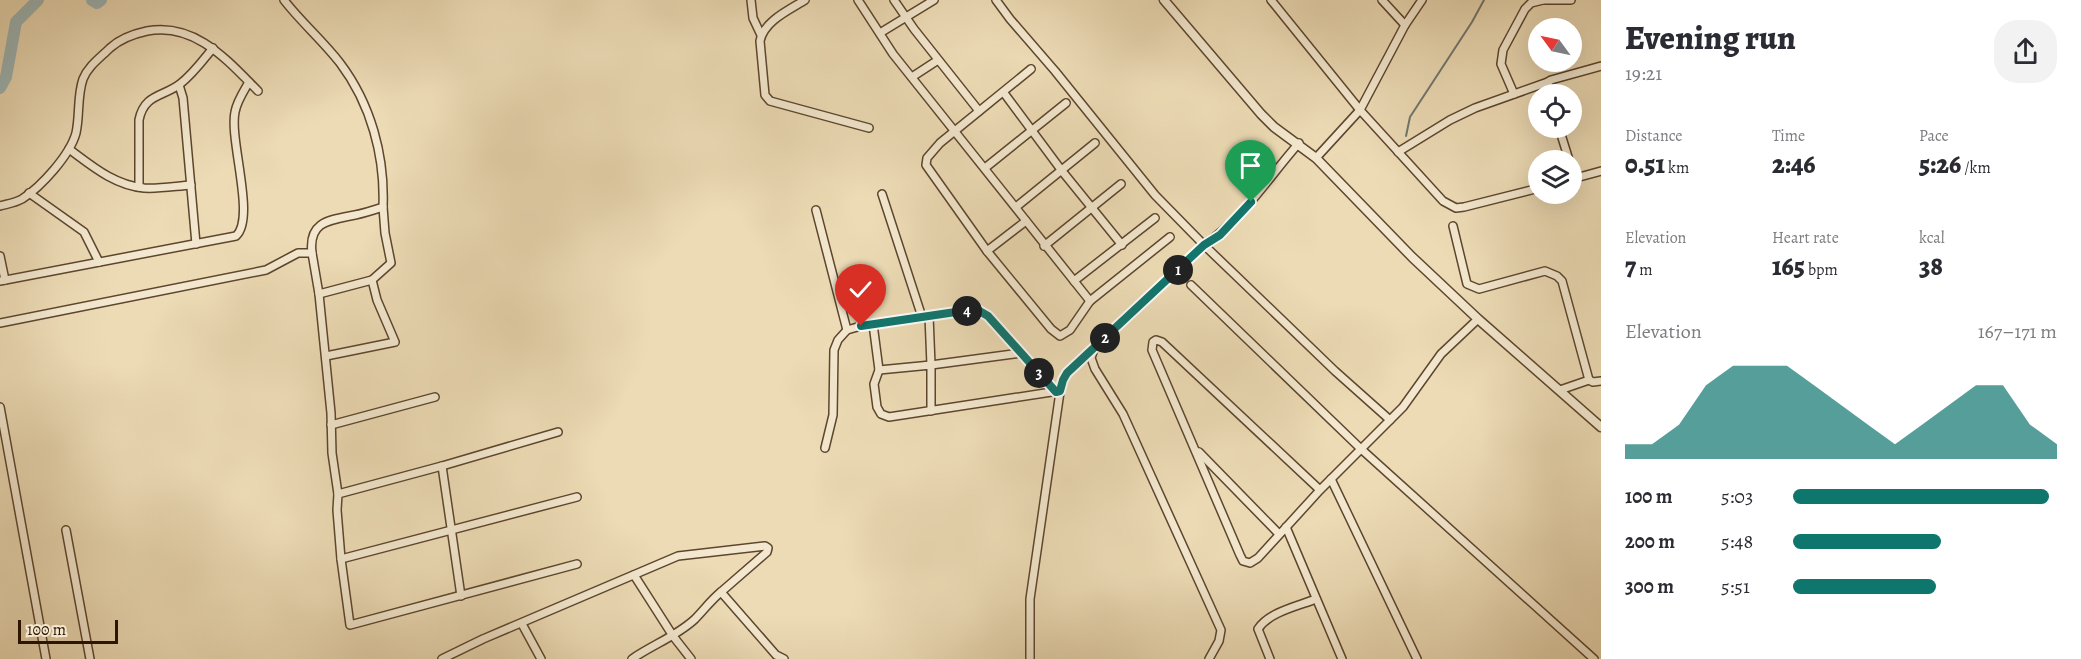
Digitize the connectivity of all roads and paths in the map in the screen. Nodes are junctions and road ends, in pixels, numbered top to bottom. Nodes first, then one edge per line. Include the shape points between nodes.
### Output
1 (284, 0) edge
2 (751, 0) edge
3 (858, 0) edge
4 (894, 0) edge
5 (934, 0) edge
6 (996, 0) edge
7 (1164, 0) edge
8 (1271, 0) edge
9 (1382, 0) edge
10 (1422, 0) edge
11 (1543, 0) edge
12 (1571, 0) edge
13 (800, 2) edge
14 (906, 18) junction
15 (1405, 25) junction
16 (880, 33) junction
17 (761, 35) junction
18 (213, 48) junction
19 (938, 60) junction
20 (1601, 66) edge
21 (1031, 69) dead end
22 (912, 77) junction
23 (249, 82) junction
24 (1548, 82) joint
25 (179, 85) junction
26 (258, 91) dead end
27 (1004, 93) junction
28 (1514, 94) junction
29 (1066, 103) dead end
30 (1360, 110) junction
31 (979, 111) junction
32 (869, 128) dead end
33 (955, 130) junction
34 (1033, 132) junction
35 (1095, 143) dead end
36 (1299, 144) junction
37 (69, 149) junction
38 (1398, 152) junction
39 (1316, 158) junction
40 (985, 168) junction
41 (1062, 171) junction
42 (1601, 171) edge
43 (1582, 175) edge
44 (1121, 184) dead end
45 (191, 185) junction
46 (139, 187) junction
47 (1528, 191) edge
48 (29, 193) junction
49 (882, 194) dead end
50 (0, 206) edge
51 (383, 207) junction
52 (1016, 207) junction
53 (1092, 208) junction
54 (816, 210) dead end
55 (1155, 218) dead end
56 (1026, 221) junction
57 (1453, 226) dead end
58 (1170, 237) dead end
59 (196, 244) junction
60 (1122, 245) junction
61 (1204, 245) junction
62 (1044, 246) junction
63 (987, 251) junction
64 (312, 253) junction
65 (0, 256) edge
66 (99, 262) junction
67 (372, 280) junction
68 (3, 281) edge
69 (1074, 281) junction
70 (1191, 285) dead end
71 (319, 294) junction
72 (1090, 301) junction
73 (925, 317) junction
74 (1478, 319) junction
75 (0, 323) edge
76 (873, 324) junction
77 (847, 330) junction
78 (1094, 350) junction
79 (1021, 353) junction
80 (326, 356) junction
81 (931, 365) junction
82 (879, 370) junction
83 (1589, 380) junction
84 (1601, 381) edge
85 (1560, 390) junction
86 (1058, 391) junction
87 (435, 397) dead end
88 (0, 406) edge
89 (931, 411) junction
90 (1390, 420) junction
91 (331, 425) junction
92 (1601, 427) edge
93 (558, 432) dead end
94 (825, 448) dead end
95 (1196, 448) junction
96 (1360, 448) junction
97 (442, 466) junction
98 (1331, 478) junction
99 (1320, 490) junction
100 (338, 494) junction
101 (577, 497) dead end
102 (1286, 527) junction
103 (451, 529) junction
104 (66, 530) dead end
105 (1280, 534) junction
106 (341, 559) junction
107 (577, 564) dead end
108 (634, 575) junction
109 (721, 592) junction
110 (461, 596) junction
111 (1316, 599) junction
112 (522, 624) junction
113 (673, 636) junction
114 (46, 659) edge
115 (90, 659) edge
116 (442, 659) edge
117 (541, 659) edge
118 (632, 659) edge
119 (691, 659) edge
120 (784, 659) edge
121 (1030, 659) edge
122 (1209, 659) edge
123 (1270, 659) edge
124 (1342, 659) edge
125 (1417, 659) edge
126 (1594, 659) edge

1 - 51 street via 340,64 359,94 371,120 380,158
2 - 17 street via 753,18
3 - 16 street
4 - 14 street
5 - 14 street
6 - 61 street via 1155,195
7 - 36 street via 1260,114
8 - 30 street
9 - 15 street
10 - 15 street
11 - 12 street
11 - 28 street via 1525,9 1503,50 1501,64
13 - 17 street via 771,22
14 - 16 street
14 - 19 street
15 - 30 street
16 - 22 street
17 - 32 street via 765,95 770,101
18 - 23 street
18 - 25 street
18 - 37 street via 175,30 160,29 117,41 84,77 76,132
19 - 22 street
19 - 31 street
20 - 24 street
21 - 27 street
22 - 33 street
23 - 26 street
23 - 59 street via 235,111 234,126 243,227 236,236
24 - 28 street
25 - 45 street
25 - 46 street via 146,103 141,111
27 - 31 street
27 - 34 street
28 - 38 street via 1450,120
29 - 34 street
30 - 38 street
30 - 39 street
31 - 33 street
33 - 40 street
33 - 63 street via 929,155 926,165
34 - 40 street
34 - 41 street
35 - 41 street
36 - 39 street
36 - 61 street via 1220,235
37 - 46 street via 111,179
37 - 48 street
38 - 47 street via 1449,206 1456,208
39 - 74 street
40 - 52 street
41 - 52 street
41 - 53 street
42 - 43 street
44 - 53 street
45 - 46 street
45 - 59 street
48 - 50 street
48 - 66 street via 84,232
49 - 73 street
51 - 64 street via 321,224 314,232
51 - 67 street via 391,263
52 - 56 street
53 - 60 street
53 - 62 street
54 - 77 street
55 - 60 street
56 - 62 street
56 - 63 street
57 - 83 street via 1471,287 1479,289 1545,271 1562,281
58 - 72 street
59 - 66 street
60 - 69 street
61 - 78 street
61 - 90 street
62 - 69 street
63 - 72 street via 1060,336 1070,330
64 - 71 street
64 - 75 street via 298,253 266,270
65 - 68 street
66 - 68 street
67 - 71 street
67 - 80 street via 395,342
69 - 72 street
70 - 96 street
71 - 80 street
73 - 76 street
73 - 79 street via 976,309 988,316
73 - 81 street
74 - 85 street
74 - 90 street via 1441,354
76 - 77 street
76 - 82 street
77 - 94 street via 834,350 832,415
78 - 86 street via 1067,373
78 - 122 street via 1091,358 1095,369 1123,414 1221,630 1220,641
79 - 81 street
79 - 86 street
80 - 91 street
81 - 82 street
81 - 89 street
82 - 89 street via 874,384 881,414 889,417
83 - 84 street
83 - 85 street
85 - 92 street
86 - 89 street
86 - 121 street via 1030,599
87 - 91 street
88 - 114 street
90 - 96 street
91 - 100 street
93 - 97 street
95 - 99 street via 1152,351 1156,340
95 - 105 street
95 - 105 street via 1243,561 1250,563 1258,558
96 - 98 street
96 - 126 street
97 - 100 street
97 - 103 street
98 - 99 street
98 - 125 street
99 - 102 street
100 - 106 street
101 - 103 street
102 - 105 street
102 - 111 street
103 - 106 street
103 - 110 street
104 - 115 street
106 - 110 street via 350,625
107 - 110 street
108 - 109 street via 678,556 768,548
108 - 112 street
108 - 113 street
109 - 113 street
109 - 120 street via 776,655
111 - 123 street via 1262,623 1258,629
111 - 124 street
112 - 116 street
112 - 117 street
113 - 118 street
113 - 119 street

